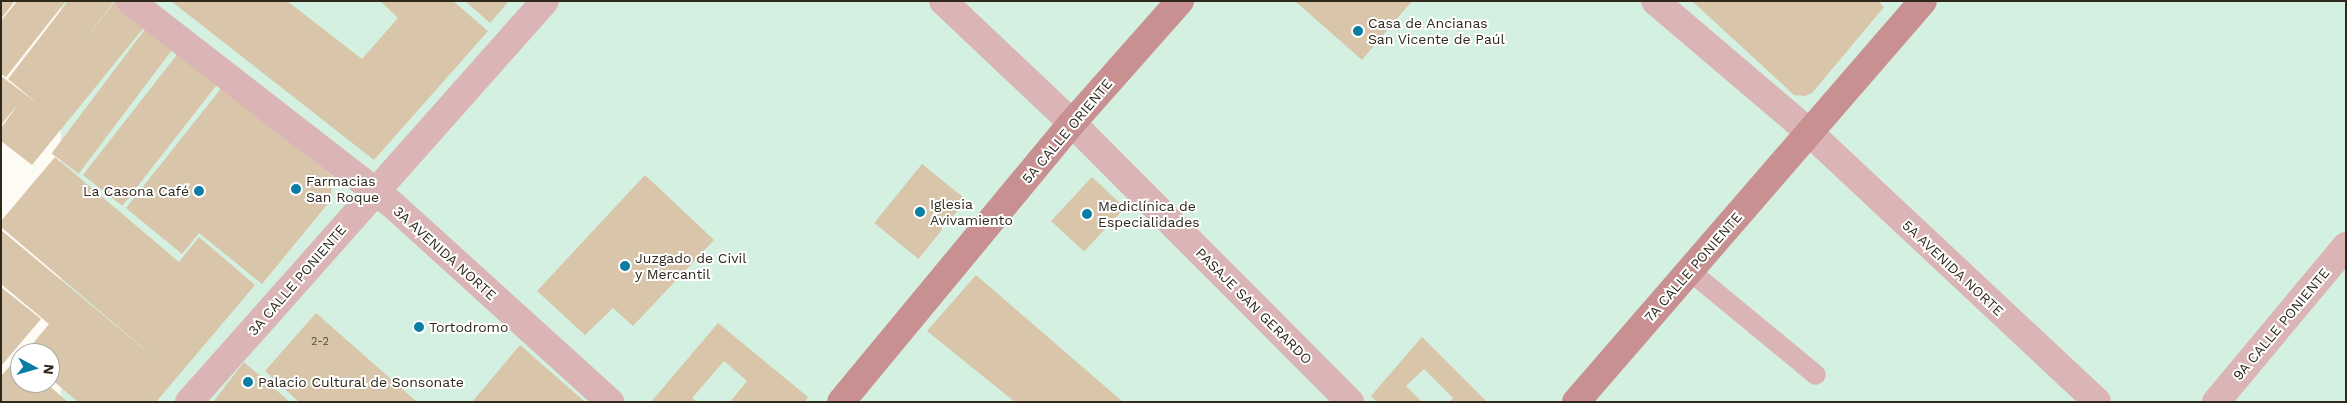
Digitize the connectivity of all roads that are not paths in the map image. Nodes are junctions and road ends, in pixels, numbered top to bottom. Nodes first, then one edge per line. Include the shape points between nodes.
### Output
1 (130, 1) edge
2 (545, 1) edge
3 (944, 1) edge
4 (1180, 1) edge
5 (1655, 1) edge
6 (1923, 1) edge
7 (1072, 123) junction
8 (1810, 133) junction
9 (374, 192) junction
10 (2346, 246) edge
11 (1690, 271) junction
12 (1816, 375) dead end
13 (189, 402) edge
14 (610, 402) edge
15 (841, 402) edge
16 (1350, 402) edge
17 (1576, 402) edge
18 (2096, 402) edge
19 (2216, 402) edge

1 - 9 street, 3A AVENIDA NORTE
2 - 9 street, 3A CALLE PONIENTE
3 - 7 street, PASAJE SAN GERARDO
4 - 7 main road, 5A CALLE ORIENTE
5 - 8 street, 5A AVENIDA NORTE
6 - 8 main road, 7A CALLE PONIENTE
7 - 15 main road, 5A CALLE ORIENTE
7 - 16 street, PASAJE SAN GERARDO
8 - 11 main road, 7A CALLE PONIENTE
8 - 18 street, 5A AVENIDA NORTE
9 - 13 street, 3A CALLE PONIENTE
9 - 14 street, 3A AVENIDA NORTE
10 - 19 street, 9A CALLE PONIENTE
11 - 12 lane
11 - 17 main road, 7A CALLE PONIENTE

